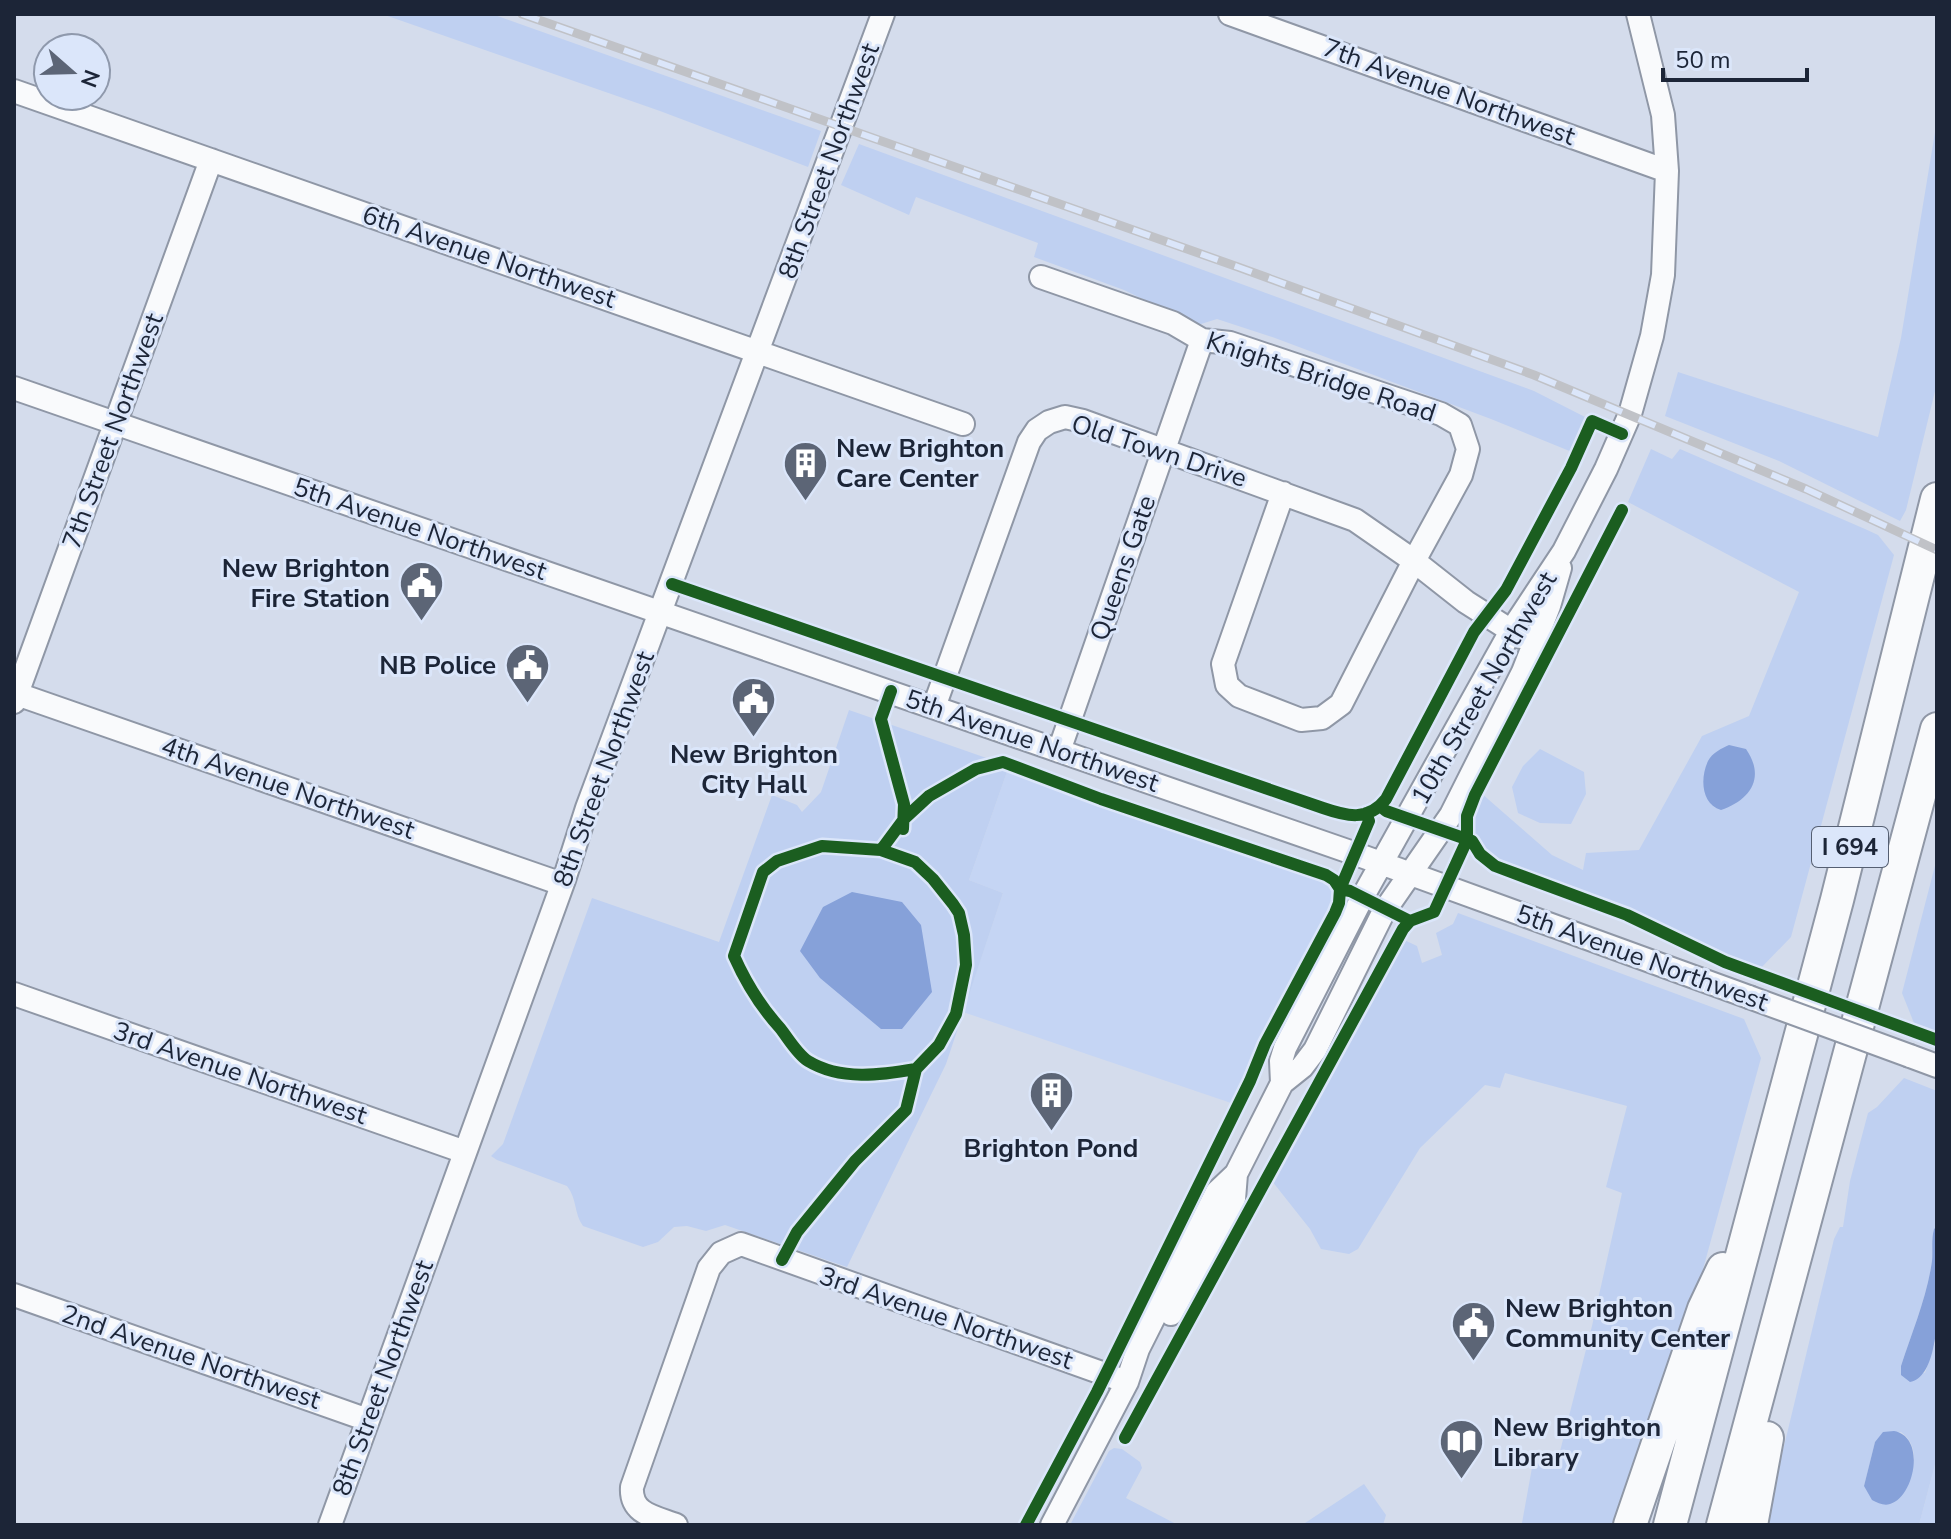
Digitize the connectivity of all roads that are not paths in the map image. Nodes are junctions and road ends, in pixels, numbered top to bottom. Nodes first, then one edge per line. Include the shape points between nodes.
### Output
1 (883, 14) edge
2 (1230, 14) edge
3 (1638, 14) edge
4 (14, 91) edge
5 (211, 160) junction
6 (1667, 171) junction
7 (1041, 277) dead end
8 (1202, 340) junction
9 (759, 351) junction
10 (14, 388) edge
11 (117, 424) junction
12 (963, 424) dead end
13 (1164, 449) junction
14 (1283, 493) junction
15 (1937, 499) edge
16 (1564, 551) junction
17 (1414, 561) junction
18 (662, 612) junction
19 (1511, 631) junction
20 (1534, 645) junction
21 (15, 696) edge
22 (934, 707) junction
23 (1937, 729) edge
24 (1059, 751) junction
25 (1383, 865) junction
26 (1410, 874) junction
27 (562, 884) junction
28 (1874, 962) junction
29 (14, 994) edge
30 (1937, 1066) edge
31 (1282, 1083) junction
32 (465, 1152) junction
33 (1759, 1193) junction
34 (14, 1295) edge
35 (1127, 1382) junction
36 (368, 1420) junction
37 (330, 1525) edge
38 (676, 1525) edge
39 (1052, 1525) edge
40 (1630, 1525) edge
41 (1670, 1525) edge
42 (1723, 1525) edge
43 (1751, 1525) edge

1 - 9 street, 8th Street Northwest
2 - 6 street, 7th Avenue Northwest
3 - 6 street, 10th Street Northwest via 1663,115
4 - 5 street, 6th Avenue Northwest
5 - 9 street, 6th Avenue Northwest
5 - 11 street, 7th Street Northwest
6 - 16 street, 10th Street Northwest via 1663,275 1648,351 1630,414
7 - 8 street, Knights Bridge Road via 1173,323
8 - 13 street, Queens Gate
8 - 17 street, Knights Bridge Road via 1230,343 1460,425 1468,449 1461,475
9 - 12 street, 6th Avenue Northwest
9 - 18 street, 8th Street Northwest
10 - 11 street, 5th Avenue Northwest
11 - 18 street, 5th Avenue Northwest
11 - 21 street, 7th Street Northwest
13 - 14 street, Old Town Drive
13 - 22 street, Old Town Drive via 1065,417 1037,430
13 - 24 street, Queens Gate
14 - 17 street, Old Town Drive via 1355,520
14 - 17 street via 1223,664 1227,685 1239,696 1301,720 1332,713
15 - 33 highway, I 694
16 - 19 street, 10th Street Northwest
16 - 20 street, 10th Street Northwest
17 - 19 street, Old Town Drive
18 - 22 street, 5th Avenue Northwest
18 - 27 street, 8th Street Northwest
19 - 20 street, Old Town Drive
19 - 25 street, 10th Street Northwest
20 - 26 street, 10th Street Northwest via 1451,815
21 - 27 street, 4th Avenue Northwest
22 - 24 street, 5th Avenue Northwest
23 - 28 highway, I 694
24 - 25 street, 5th Avenue Northwest
25 - 26 street, 5th Avenue Northwest
25 - 31 street, 10th Street Northwest via 1285,1048
26 - 30 street, 5th Avenue Northwest, bridge
26 - 31 street, 10th Street Northwest via 1383,913 1315,1050
27 - 32 street, 8th Street Northwest
28 - 42 highway, I 694
28 - 43 highway
29 - 32 street, 3rd Avenue Northwest
31 - 35 street, 10th Street Northwest via 1236,1174 1217,1192 1138,1349
32 - 36 street, 8th Street Northwest
33 - 40 highway via 1704,1309
33 - 41 highway, I 694
34 - 36 street, 2nd Avenue Northwest
35 - 38 street, 3rd Avenue Northwest via 741,1244 721,1253 709,1268 632,1487 634,1504
35 - 39 street, 10th Street Northwest
36 - 37 street, 8th Street Northwest

